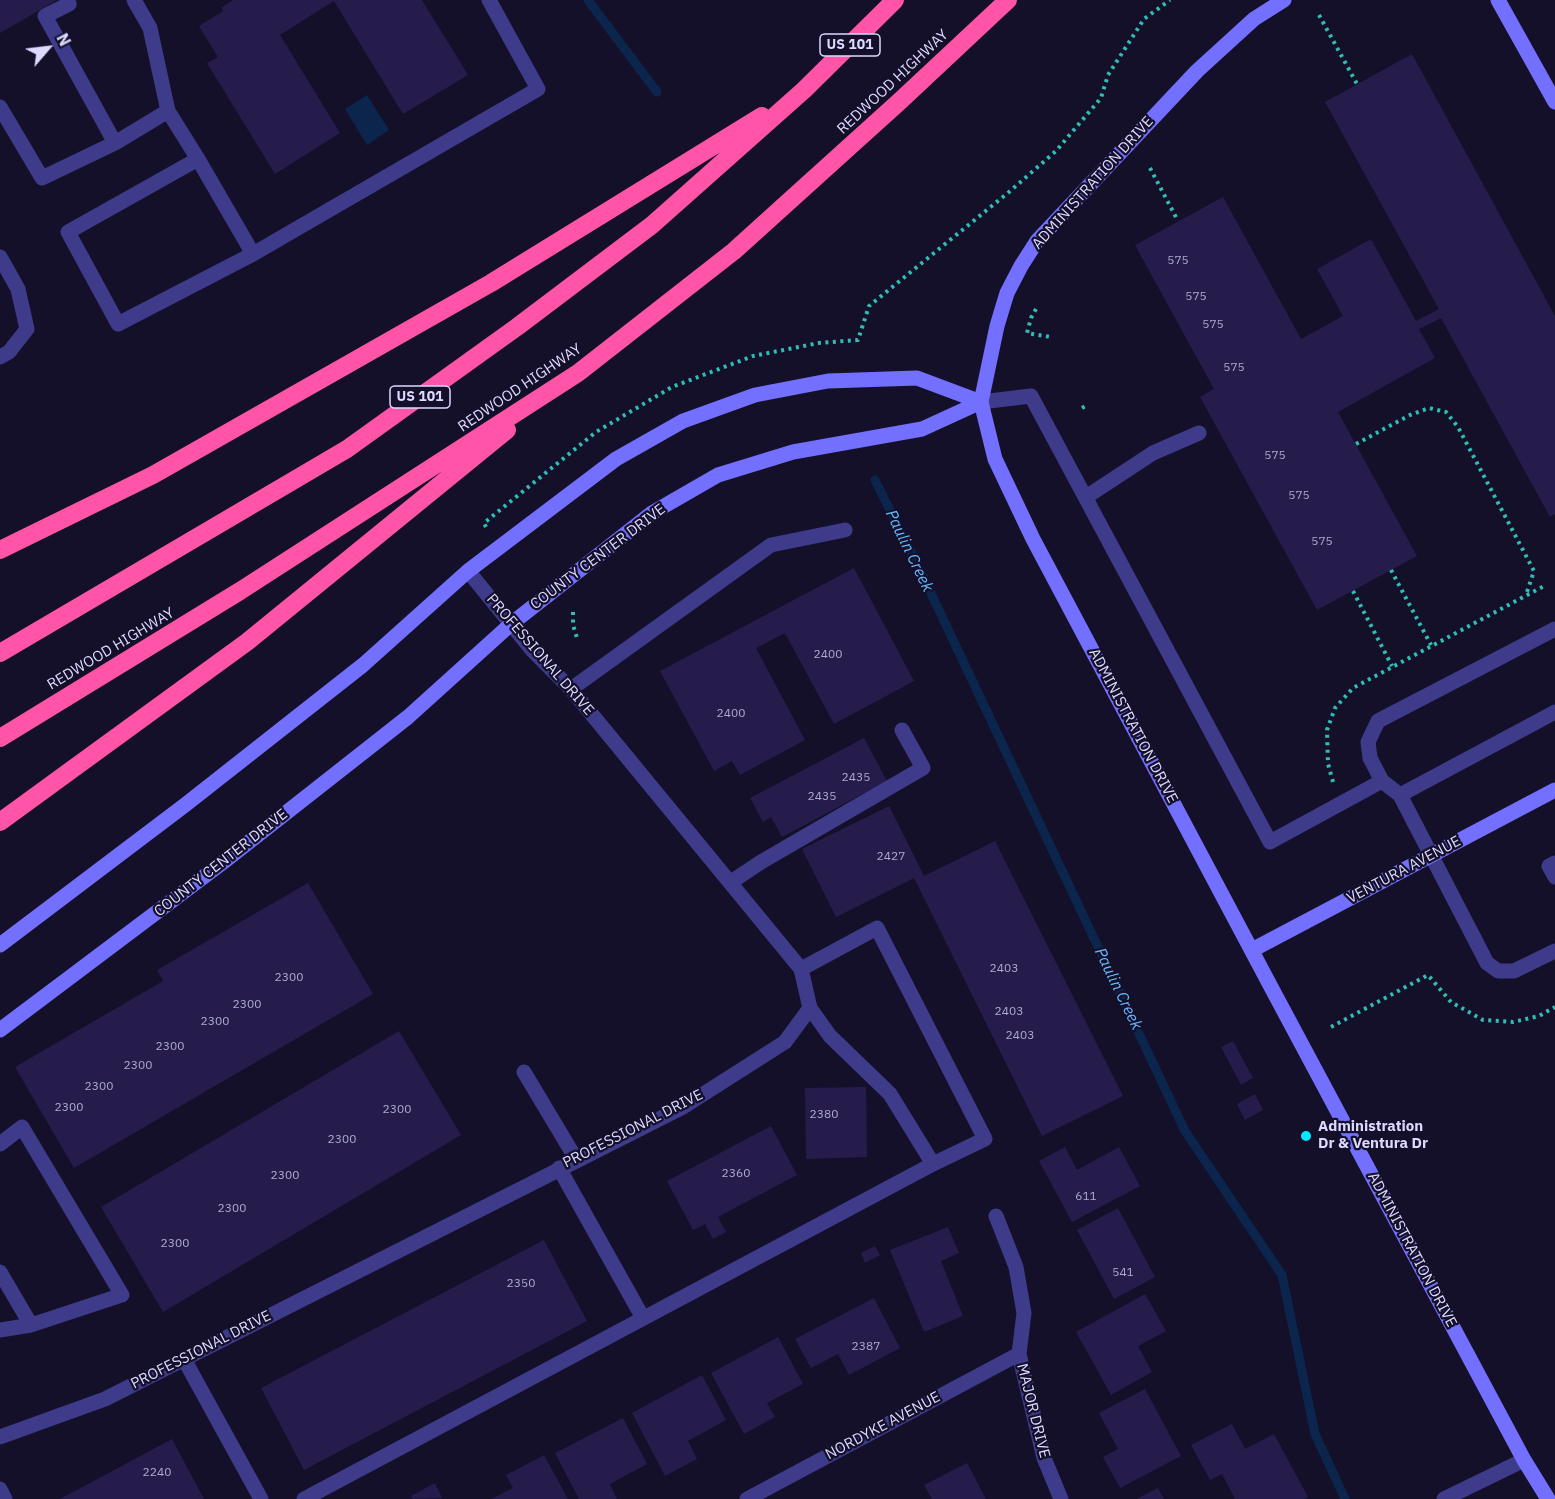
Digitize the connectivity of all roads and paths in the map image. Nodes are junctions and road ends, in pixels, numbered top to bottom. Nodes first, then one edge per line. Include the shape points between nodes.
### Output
1 (68, 0) edge
2 (134, 0) edge
3 (489, 0) edge
4 (895, 0) edge
5 (1008, 0) edge
6 (1170, 0) edge
7 (1284, 0) edge
8 (1498, 0) edge
9 (1319, 15) dead end
10 (1357, 84) dead end
11 (804, 90) junction
12 (1555, 102) edge
13 (0, 107) edge
14 (168, 111) junction
15 (115, 143) junction
16 (198, 159) junction
17 (1150, 168) dead end
18 (1178, 221) dead end
19 (253, 254) junction
20 (0, 257) edge
21 (1036, 309) dead end
22 (1051, 337) dead end
23 (0, 357) edge
24 (578, 373) junction
25 (981, 402) junction
26 (1199, 433) dead end
27 (1356, 444) dead end
28 (1086, 497) junction
29 (486, 527) dead end
30 (845, 530) dead end
31 (0, 550) edge
32 (1391, 570) dead end
33 (468, 571) junction
34 (1353, 591) dead end
35 (1525, 595) dead end
36 (573, 612) dead end
37 (511, 624) junction
38 (1555, 629) edge
39 (577, 638) dead end
40 (1431, 645) dead end
41 (0, 653) edge
42 (1392, 666) dead end
43 (571, 689) junction
44 (1555, 712) edge
45 (902, 730) dead end
46 (0, 738) edge
47 (1383, 781) junction
48 (1555, 790) edge
49 (1400, 795) junction
50 (0, 822) edge
51 (1431, 855) junction
52 (1555, 863) edge
53 (1555, 877) edge
54 (731, 882) junction
55 (0, 945) edge
56 (1252, 950) junction
57 (1555, 951) edge
58 (801, 969) junction
59 (1555, 1007) edge
60 (810, 1008) junction
61 (1331, 1027) dead end
62 (0, 1030) edge
63 (524, 1072) dead end
64 (0, 1143) edge
65 (576, 1159) junction
66 (933, 1164) junction
67 (559, 1168) junction
68 (996, 1216) dead end
69 (0, 1272) edge
70 (643, 1318) junction
71 (31, 1325) junction
72 (0, 1329) edge
73 (1019, 1354) junction
74 (184, 1359) junction
75 (0, 1437) edge
76 (1524, 1460) junction
77 (0, 1489) edge
78 (5, 1499) edge
79 (261, 1499) edge
80 (304, 1499) edge
81 (747, 1499) edge
82 (1061, 1499) edge
83 (1444, 1499) edge
84 (1548, 1499) edge

1 - 15 street via 69,4 45,16
2 - 14 street via 150,28
3 - 19 street via 538,88
4 - 11 highway, US 101
5 - 24 highway, REDWOOD HIGHWAY via 734,251
6 - 29 path via 1144,20 1108,75 1101,98 1056,151 869,306 858,340 753,356 672,387 596,432 484,524
7 - 25 street, ADMINISTRATION DRIVE via 1254,19 1197,71 1037,241 1007,293
8 - 12 street
9 - 10 path
11 - 31 highway via 491,283 153,475
11 - 41 highway, US 101 via 652,225 347,449
13 - 15 street via 42,178
14 - 15 street
14 - 16 street
16 - 19 street
16 - 19 street via 68,232 118,324
17 - 18 path
20 - 23 street via 18,289 27,329 9,352
21 - 22 path via 1027,333
24 - 46 highway, REDWOOD HIGHWAY via 240,591
24 - 50 highway via 247,642
25 - 28 street via 1031,396
25 - 33 street via 917,378 828,381 755,395 683,421 616,459
25 - 37 street, COUNTY CENTER DRIVE via 922,429 793,452 718,475 652,513
25 - 56 street, ADMINISTRATION DRIVE via 995,459 1033,539
26 - 28 street via 1153,453
27 - 35 path via 1429,408 1446,412 1458,427 1534,571
28 - 47 street via 1270,842
30 - 43 street via 771,545
32 - 40 path
33 - 37 street, PROFESSIONAL DRIVE
33 - 55 street via 363,665
34 - 42 path
36 - 39 path
37 - 43 street, PROFESSIONAL DRIVE
37 - 62 street, COUNTY CENTER DRIVE via 408,717
38 - 47 street via 1378,721 1368,742 1370,758
43 - 54 street, PROFESSIONAL DRIVE
44 - 49 street
45 - 54 street via 923,768
47 - 49 street
48 - 51 street, VENTURA AVENUE
49 - 51 street
51 - 56 street, VENTURA AVENUE
51 - 57 street via 1487,963 1498,971 1514,971
52 - 53 street via 1550,866
54 - 58 street, PROFESSIONAL DRIVE
56 - 76 street, ADMINISTRATION DRIVE
58 - 60 street, PROFESSIONAL DRIVE
58 - 66 street via 877,928 985,1138
59 - 61 path via 1539,1016 1513,1022 1483,1020 1451,1002 1428,975
60 - 65 street, PROFESSIONAL DRIVE via 785,1042 683,1107
60 - 66 street via 830,1036 890,1094
63 - 65 street
64 - 71 street via 22,1127 122,1294
65 - 67 street, PROFESSIONAL DRIVE
66 - 70 street
67 - 70 street
67 - 74 street, PROFESSIONAL DRIVE
68 - 73 street, MAJOR DRIVE via 1016,1267 1024,1313
69 - 71 street
70 - 80 street
71 - 72 street
73 - 81 street, NORDYKE AVENUE
73 - 82 street, MAJOR DRIVE via 1044,1458
74 - 75 street, PROFESSIONAL DRIVE via 105,1399
74 - 79 street
76 - 83 street
76 - 84 street, ADMINISTRATION DRIVE
77 - 78 street

